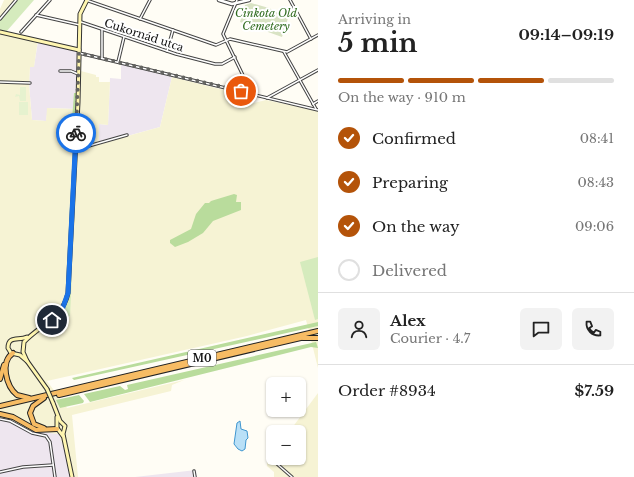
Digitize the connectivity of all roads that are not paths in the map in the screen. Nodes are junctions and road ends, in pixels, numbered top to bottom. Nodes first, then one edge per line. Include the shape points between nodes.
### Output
1 (16, 0) edge
2 (50, 0) edge
3 (87, 0) edge
4 (150, 0) edge
5 (220, 0) edge
6 (237, 0) edge
7 (249, 0) edge
8 (290, 0) edge
9 (234, 4) junction
10 (36, 15) junction
11 (0, 19) edge
12 (140, 19) junction
13 (80, 23) junction
14 (102, 29) junction
15 (173, 30) junction
16 (0, 32) edge
17 (21, 32) dead end
18 (318, 35) edge
19 (124, 37) junction
20 (311, 39) junction
21 (226, 40) junction
22 (79, 51) junction
23 (166, 51) junction
24 (284, 52) junction
25 (234, 57) junction
26 (102, 58) junction
27 (118, 62) junction
28 (318, 70) edge
29 (60, 71) dead end
30 (78, 74) junction
31 (300, 79) junction
32 (0, 82) edge
33 (30, 82) dead end
34 (252, 94) junction
35 (267, 98) junction
36 (318, 101) edge
37 (313, 104) junction
38 (317, 110) edge
39 (127, 135) dead end
40 (75, 147) junction
41 (52, 325) dead end
42 (44, 326) junction
43 (318, 333) edge
44 (31, 335) junction
45 (318, 338) edge
46 (19, 339) junction
47 (295, 340) junction
48 (23, 347) junction
49 (9, 350) junction
50 (15, 353) junction
51 (27, 361) junction
52 (0, 379) edge
53 (38, 397) junction
54 (44, 398) junction
55 (0, 407) edge
56 (0, 414) edge
57 (57, 414) junction
58 (0, 419) edge
59 (62, 423) junction
60 (59, 428) junction
61 (53, 465) junction
62 (278, 465) edge
63 (194, 471) dead end
64 (0, 472) edge
65 (55, 477) edge
66 (72, 477) edge
67 (195, 477) edge
68 (292, 477) edge

1 - 11 street
2 - 10 street
3 - 12 street
3 - 13 main road via 81,10
4 - 12 street
5 - 9 street
6 - 9 street
7 - 9 street
8 - 20 street
9 - 21 street via 223,30
10 - 13 street, Cukornád utca
10 - 17 street
12 - 15 street
13 - 14 street, Cukornád utca
13 - 22 main road
14 - 19 street, Cukornád utca
14 - 26 street
15 - 21 street via 216,45
15 - 23 street
16 - 22 main road
18 - 20 street
19 - 23 street, Cukornád utca
19 - 27 street
20 - 24 street
21 - 24 street
21 - 25 street
22 - 26 street
22 - 30 main road
23 - 25 street, Cukornád utca via 222,64
24 - 31 street
25 - 34 street
26 - 27 street
27 - 34 street
28 - 31 street
29 - 30 street
30 - 40 main road
31 - 35 street
31 - 37 street
32 - 33 street
34 - 35 street
35 - 38 street
36 - 37 street
37 - 38 street
39 - 40 street via 85,147
40 - 42 main road via 68,293 62,310
41 - 42 street via 46,329
42 - 44 main road
43 - 47 highway, M0
43 - 53 highway, M0
44 - 46 main road
44 - 48 main road
45 - 47 highway
46 - 48 main road
46 - 49 main road via 10,341
47 - 54 highway, M0
48 - 50 main road
48 - 51 main road
49 - 50 main road
49 - 52 highway
50 - 51 main road
50 - 53 highway via 9,356 6,368 9,386 19,396
51 - 57 main road, bridge via 47,389
53 - 55 highway, M0
54 - 55 highway, M0
54 - 60 highway via 32,407 32,422 41,428
56 - 60 highway via 13,417 36,430
57 - 59 main road
57 - 60 main road
58 - 61 street via 10,421 29,432 46,436 50,442
59 - 60 main road
59 - 60 main road via 65,426
60 - 66 main road via 64,438
61 - 64 street
61 - 65 street
62 - 68 street
63 - 67 street

